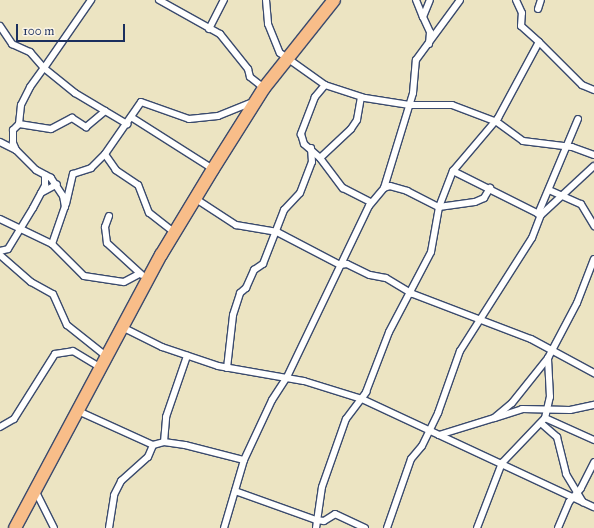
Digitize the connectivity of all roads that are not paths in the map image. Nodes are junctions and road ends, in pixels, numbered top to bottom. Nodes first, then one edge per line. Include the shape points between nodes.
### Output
1 (91, 0) edge
2 (159, 0) edge
3 (224, 0) edge
4 (266, 0) edge
5 (334, 0) edge
6 (416, 0) edge
7 (430, 0) edge
8 (460, 0) edge
9 (516, 0) edge
10 (541, 0) edge
11 (538, 9) dead end
12 (423, 16) junction
13 (0, 26) edge
14 (209, 29) junction
15 (539, 42) junction
16 (429, 44) junction
17 (287, 59) junction
18 (44, 68) junction
19 (325, 85) junction
20 (264, 88) junction
21 (594, 90) edge
22 (361, 97) junction
23 (256, 101) junction
24 (409, 105) junction
25 (105, 111) junction
26 (131, 117) junction
27 (578, 119) dead end
28 (495, 121) junction
29 (19, 124) junction
30 (126, 124) junction
31 (0, 142) edge
32 (567, 146) junction
33 (311, 148) junction
34 (16, 150) junction
35 (106, 154) junction
36 (594, 155) edge
37 (320, 158) junction
38 (594, 166) edge
39 (213, 169) junction
40 (453, 171) junction
41 (45, 175) junction
42 (56, 184) junction
43 (384, 188) junction
44 (490, 188) junction
45 (549, 190) junction
46 (41, 193) junction
47 (562, 196) junction
48 (196, 199) junction
49 (371, 202) junction
50 (65, 207) junction
51 (439, 207) junction
52 (540, 214) junction
53 (109, 216) dead end
54 (0, 219) edge
55 (594, 226) edge
56 (20, 227) junction
57 (277, 232) junction
58 (174, 233) junction
59 (52, 244) junction
60 (0, 251) edge
61 (0, 255) edge
62 (594, 260) edge
63 (340, 265) junction
64 (144, 277) junction
65 (410, 292) junction
66 (480, 321) junction
67 (122, 328) junction
68 (552, 350) junction
69 (106, 356) junction
70 (187, 356) junction
71 (548, 358) junction
72 (100, 367) junction
73 (227, 368) junction
74 (594, 373) edge
75 (287, 377) junction
76 (362, 399) junction
77 (594, 405) edge
78 (550, 407) junction
79 (78, 410) junction
80 (494, 418) junction
81 (543, 421) junction
82 (0, 427) edge
83 (428, 430) junction
84 (439, 435) junction
85 (594, 440) edge
86 (164, 442) junction
87 (153, 445) junction
88 (244, 460) junction
89 (594, 462) edge
90 (502, 463) junction
91 (235, 491) junction
92 (36, 492) junction
93 (572, 497) junction
94 (594, 507) edge
95 (316, 520) junction
96 (15, 528) edge
97 (54, 528) edge
98 (109, 528) edge
99 (224, 528) edge
100 (316, 528) edge
101 (365, 528) edge
102 (387, 528) edge
103 (477, 528) edge
104 (558, 528) edge

1 - 18 street
2 - 14 street
3 - 14 street
4 - 17 street via 268,27
5 - 17 highway
6 - 12 street
7 - 12 street
8 - 16 street
9 - 15 street via 522,12 521,26
10 - 11 street
12 - 16 street via 430,32
13 - 18 street via 14,46 30,52
14 - 20 street via 226,40 250,77
15 - 21 street via 582,84
15 - 28 street
16 - 24 street via 416,60
17 - 19 street
17 - 20 highway
18 - 25 street
18 - 29 street via 23,100
19 - 22 street
19 - 33 street via 315,97 300,134 304,144
20 - 23 highway
22 - 24 street
22 - 37 street via 357,120 351,130
23 - 26 street via 218,116 189,119 141,102
23 - 39 highway
24 - 28 street via 452,105
24 - 43 street
25 - 29 street via 86,127 72,118 55,128
25 - 30 street
26 - 30 street
26 - 39 street
27 - 32 street
28 - 32 street via 523,141
28 - 40 street
29 - 34 street via 12,133
30 - 35 street
31 - 34 street
32 - 36 street
32 - 45 street
33 - 37 street
33 - 57 street via 312,162 300,193 284,210
34 - 41 street
35 - 50 street via 91,168 73,174
35 - 58 street via 116,170 138,185 149,212
37 - 49 street via 343,188
38 - 47 street
39 - 48 highway
40 - 44 street
40 - 51 street
41 - 42 street
41 - 46 street
42 - 46 street
42 - 50 street
43 - 49 street
43 - 51 street via 390,186 407,191
44 - 51 street via 484,198 475,202
44 - 52 street
45 - 47 street
45 - 52 street
46 - 56 street
47 - 52 street
47 - 55 street via 581,204
48 - 57 street via 236,225
48 - 58 highway
49 - 63 street
50 - 59 street
51 - 65 street via 431,252
52 - 66 street via 532,238
53 - 64 street via 104,227 107,243
54 - 56 street
56 - 59 street
56 - 60 street via 8,249
57 - 63 street
57 - 73 street via 263,264 254,270 246,288 240,293 233,315
58 - 64 highway
59 - 64 street via 84,276 124,282
61 - 69 street via 31,282 53,294 67,325
62 - 68 street via 577,303
63 - 65 street via 347,264 370,275 386,278
63 - 75 street
64 - 67 highway
65 - 66 street
65 - 76 street
66 - 68 street via 531,339
66 - 83 street via 460,351 446,395
67 - 69 highway
67 - 70 street
68 - 71 street
68 - 74 street
69 - 72 highway
70 - 73 street
70 - 86 street via 166,417
71 - 78 street
71 - 80 street via 512,403
72 - 79 highway
72 - 82 street via 73,350 55,354 14,419
73 - 75 street
75 - 76 street
75 - 88 street
76 - 83 street
76 - 95 street via 346,419 332,457
77 - 78 street via 570,410
78 - 80 street via 522,409
78 - 81 street
79 - 87 street
79 - 92 highway
80 - 84 street
81 - 85 street
81 - 90 street
81 - 93 street via 557,437 565,472 572,484
83 - 84 street
83 - 102 street via 422,446 411,459
84 - 90 street
86 - 87 street
86 - 88 street
87 - 98 street via 148,457 121,481 114,495
88 - 91 street
89 - 93 street
90 - 93 street
90 - 103 street
91 - 95 street
91 - 99 street
92 - 96 highway
92 - 97 street
93 - 94 street
93 - 104 street
95 - 100 street
95 - 101 street via 324,521 335,514

